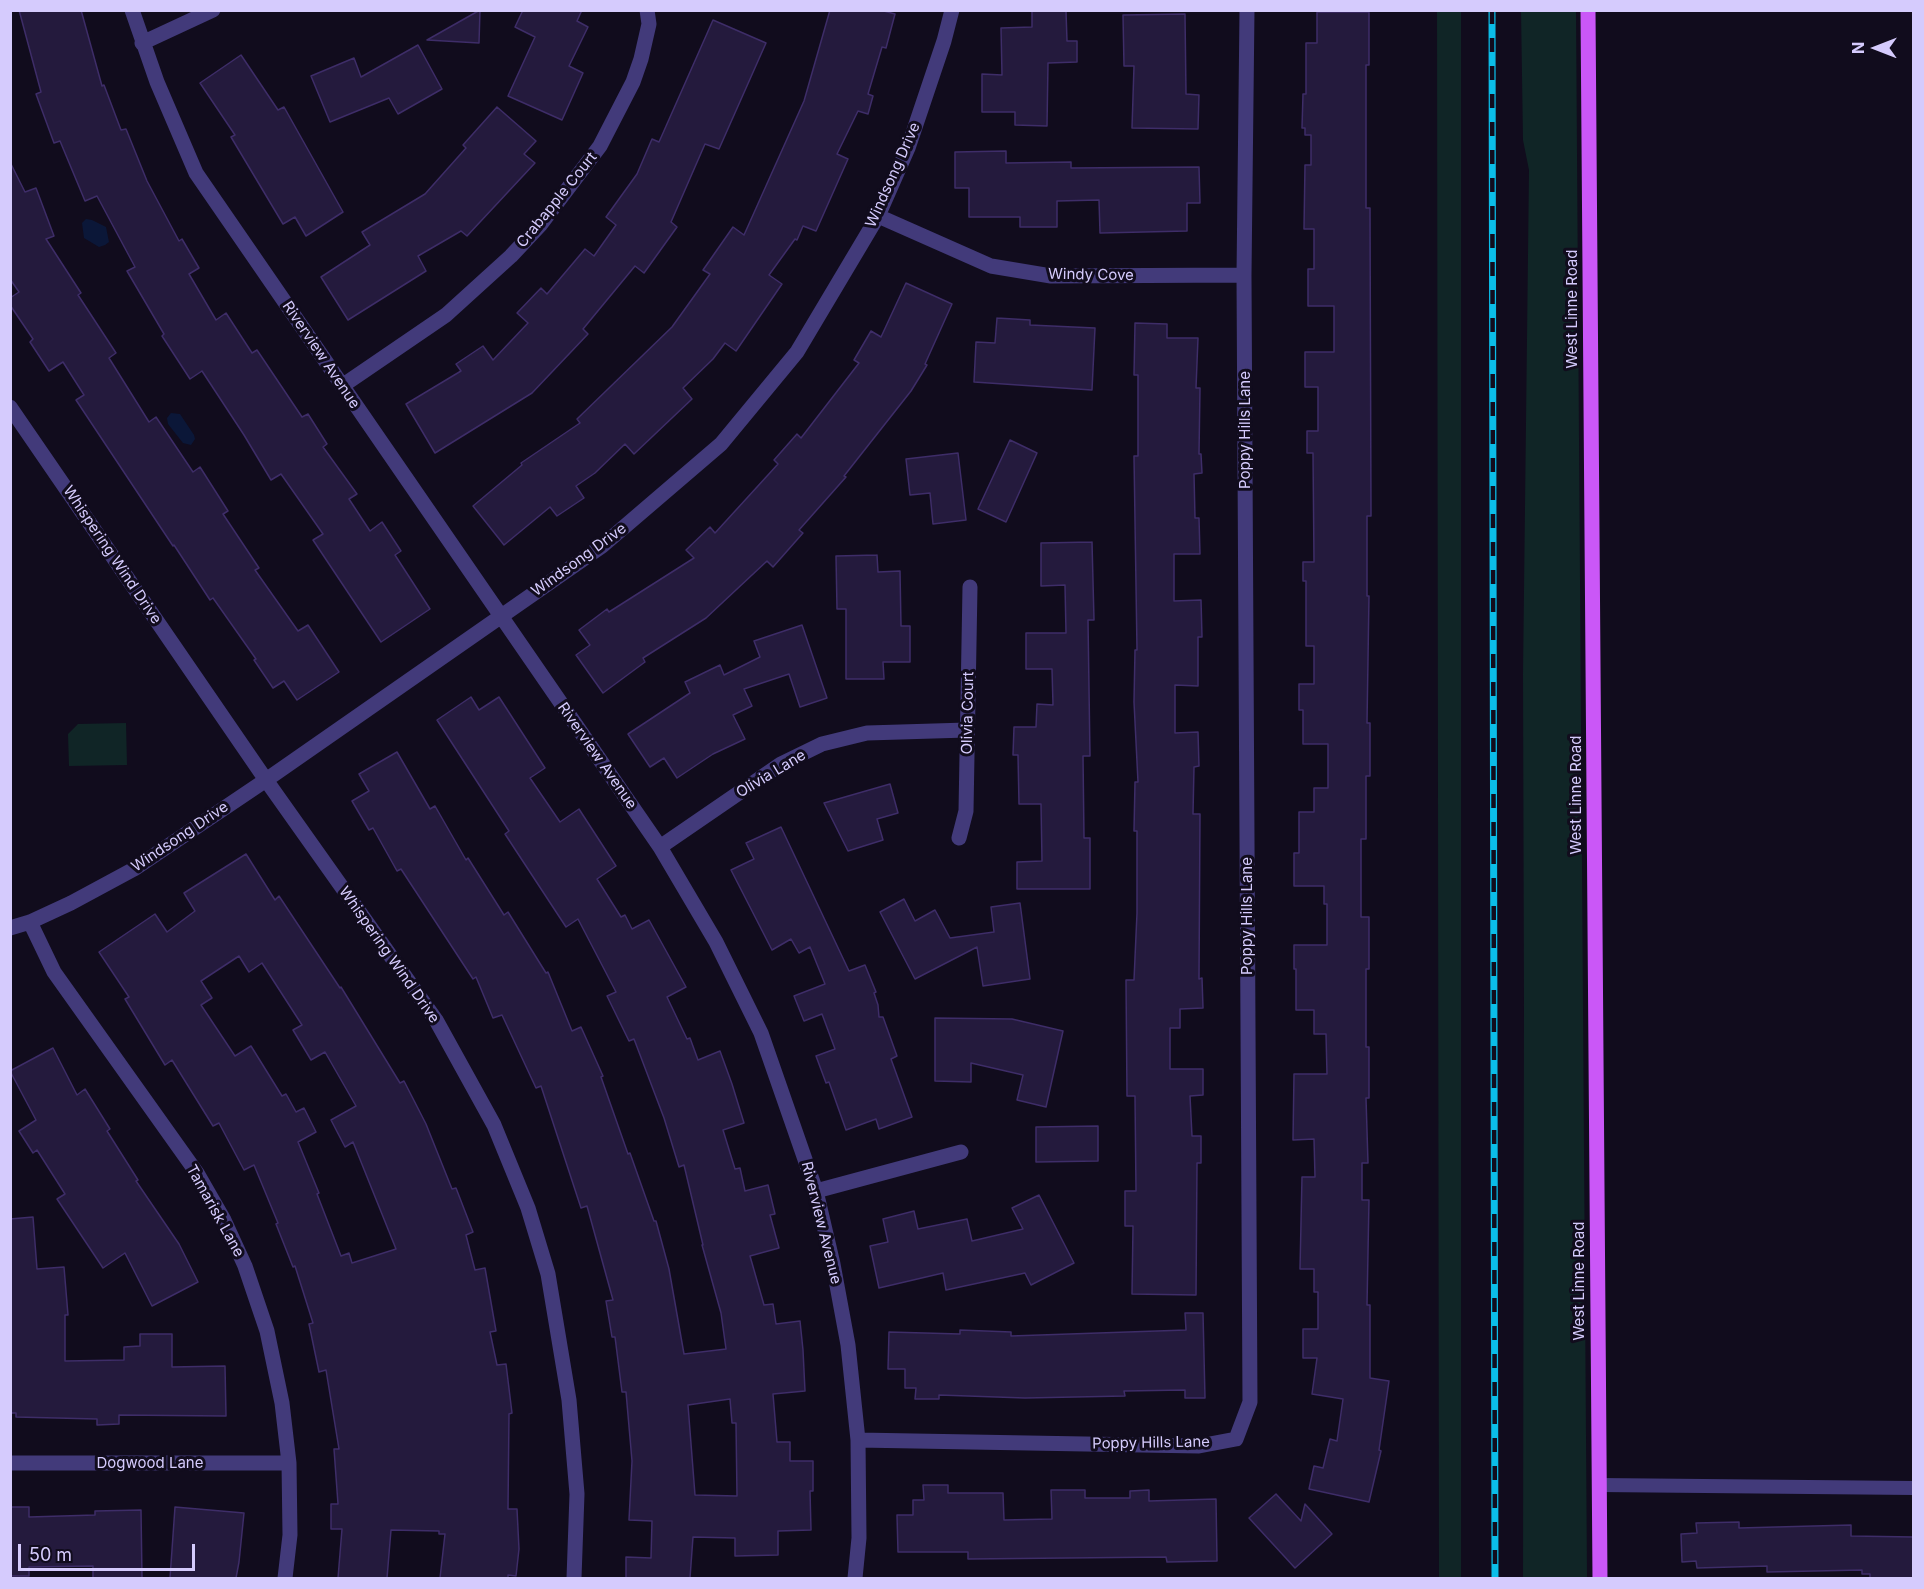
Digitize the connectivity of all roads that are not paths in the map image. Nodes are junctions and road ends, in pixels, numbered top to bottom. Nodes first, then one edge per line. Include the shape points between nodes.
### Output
1 (132, 10) edge
2 (213, 10) edge
3 (647, 10) edge
4 (952, 10) edge
5 (1247, 10) edge
6 (1588, 10) edge
7 (142, 42) junction
8 (878, 216) junction
9 (1244, 275) junction
10 (342, 386) junction
11 (10, 407) edge
12 (970, 587) dead end
13 (501, 616) junction
14 (967, 730) junction
15 (266, 780) junction
16 (959, 838) dead end
17 (660, 847) junction
18 (30, 922) junction
19 (10, 928) edge
20 (960, 1152) dead end
21 (816, 1191) junction
22 (858, 1440) junction
23 (10, 1463) edge
24 (289, 1463) junction
25 (1599, 1485) junction
26 (1914, 1488) edge
27 (285, 1578) edge
28 (574, 1578) edge
29 (855, 1578) edge
30 (1600, 1578) edge

1 - 7 street, Riverview Avenue
2 - 7 street
3 - 10 street, Crabapple Court via 649,24 633,82 600,146 541,224 446,315
4 - 8 street, Windsong Drive via 908,148
5 - 9 street, Poppy Hills Lane
6 - 25 main road, West Linne Road
7 - 10 street, Riverview Avenue via 196,172
8 - 9 street, Windy Cove via 991,266 1051,276
8 - 13 street, Windsong Drive via 797,352 721,444 602,546
9 - 22 street, Poppy Hills Lane via 1250,1402 1236,1439 1199,1446
10 - 13 street, Riverview Avenue
11 - 15 street, Whispering Wind Drive
12 - 14 street, Olivia Court
13 - 15 street, Windsong Drive
13 - 17 street, Riverview Avenue
14 - 16 street, Olivia Court via 966,811
14 - 17 street, Olivia Lane via 867,733 822,744 781,764
15 - 18 street, Windsong Drive via 134,869
15 - 28 street, Whispering Wind Drive via 436,1020 494,1125 528,1208 548,1274 569,1400 577,1494
17 - 21 street, Riverview Avenue via 716,942 761,1033
18 - 19 street, Windsong Drive
18 - 24 street, Tamarisk Lane via 54,972 196,1173 224,1220 267,1331 282,1402
20 - 21 street
21 - 22 street, Riverview Avenue via 848,1345
22 - 29 street, Riverview Avenue via 859,1538
23 - 24 street, Dogwood Lane
24 - 27 street, Tamarisk Lane via 290,1535
25 - 26 lane
25 - 30 main road, West Linne Road

